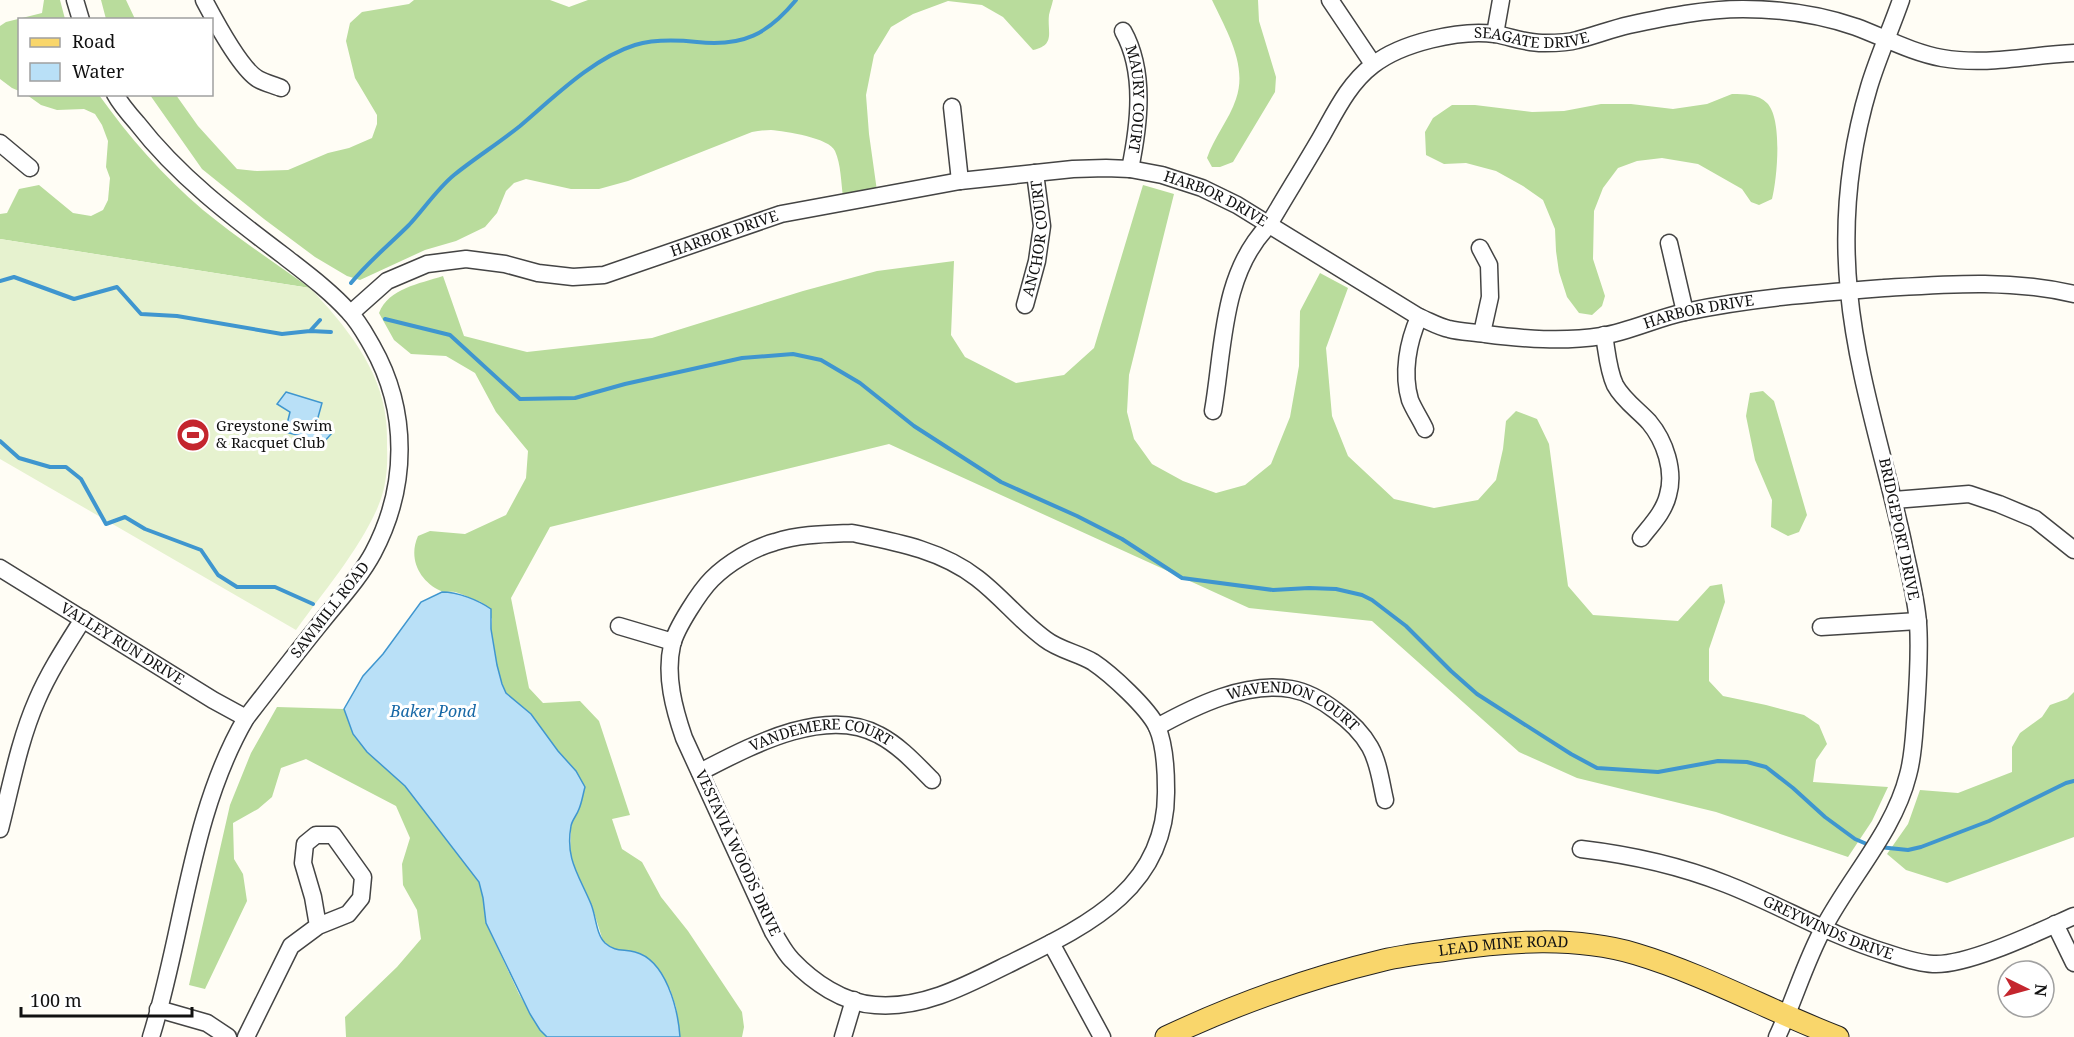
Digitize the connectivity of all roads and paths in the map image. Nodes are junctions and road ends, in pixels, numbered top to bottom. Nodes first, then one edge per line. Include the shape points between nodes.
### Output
1 (75, 0) edge
2 (204, 0) edge
3 (1330, 0) edge
4 (1501, 0) edge
5 (1901, 0) edge
6 (80, 18) edge
7 (1123, 31) dead end
8 (1495, 34) junction
9 (1887, 39) junction
10 (2074, 53) edge
11 (1373, 64) junction
12 (281, 88) dead end
13 (117, 96) edge
14 (952, 107) dead end
15 (0, 143) edge
16 (30, 168) dead end
17 (1130, 169) junction
18 (1035, 173) junction
19 (960, 182) junction
20 (1268, 226) junction
21 (1669, 243) dead end
22 (1480, 248) dead end
23 (1849, 291) junction
24 (2074, 294) edge
25 (1025, 305) dead end
26 (1685, 312) junction
27 (351, 313) junction
28 (1419, 317) junction
29 (1482, 333) junction
30 (1604, 335) junction
31 (1213, 411) dead end
32 (1425, 429) dead end
33 (1894, 500) junction
34 (1641, 538) dead end
35 (2074, 550) edge
36 (0, 568) edge
37 (83, 620) junction
38 (1917, 621) junction
39 (620, 626) dead end
40 (1821, 627) dead end
41 (673, 642) junction
42 (246, 718) junction
43 (1157, 727) junction
44 (700, 772) junction
45 (932, 780) dead end
46 (1385, 800) dead end
47 (0, 829) edge
48 (1581, 849) dead end
49 (2074, 916) edge
50 (2055, 924) junction
51 (318, 926) junction
52 (1823, 929) junction
53 (1051, 944) junction
54 (2074, 963) edge
55 (854, 1000) junction
56 (158, 1009) junction
57 (1787, 1017) junction
58 (151, 1037) edge
59 (228, 1037) edge
60 (246, 1037) edge
61 (843, 1037) edge
62 (1102, 1037) edge
63 (1166, 1037) edge
64 (1777, 1037) edge
65 (1838, 1037) edge

1 - 6 street
2 - 12 street via 216,24 251,72
3 - 11 street
4 - 8 street
5 - 9 street, BRIDGEPORT DRIVE
7 - 17 street, MAURY COURT via 1135,64 1137,83 1137,134
8 - 9 street, SEAGATE DRIVE via 1541,43 1574,41 1659,19 1743,9 1827,19
8 - 11 street, SEAGATE DRIVE via 1451,36 1395,52
9 - 10 street, SEAGATE DRIVE via 1939,57 1968,62
9 - 23 street, BRIDGEPORT DRIVE via 1869,84 1852,153 1846,227
11 - 20 street, SEAGATE DRIVE via 1349,89
13 - 27 street, SAWMILL ROAD via 170,162
14 - 19 street
15 - 16 street
17 - 18 street, HARBOR DRIVE
17 - 20 street, HARBOR DRIVE via 1202,188
18 - 19 street, HARBOR DRIVE
18 - 25 street, ANCHOR COURT via 1042,226
19 - 27 street, HARBOR DRIVE via 781,214 604,275 538,273 466,259 427,264 387,281
20 - 28 street, HARBOR DRIVE
20 - 31 street, SEAGATE DRIVE via 1251,248 1230,297
21 - 26 street
22 - 29 street via 1489,265 1490,297
23 - 24 street, HARBOR DRIVE via 2004,283
23 - 26 street, HARBOR DRIVE
23 - 33 street, BRIDGEPORT DRIVE via 1862,369
26 - 30 street, HARBOR DRIVE
27 - 42 street, SAWMILL ROAD via 380,360 398,415 400,461 393,506 372,555
28 - 29 street, HARBOR DRIVE via 1447,329
28 - 32 street via 1412,334 1407,375 1410,400
29 - 30 street, HARBOR DRIVE via 1527,339
30 - 34 street via 1616,385 1650,423 1671,470 1668,495
33 - 35 street via 1969,494 2035,519
33 - 38 street, BRIDGEPORT DRIVE
36 - 37 street, VALLEY RUN DRIVE
37 - 42 street, VALLEY RUN DRIVE
37 - 47 street via 36,703
38 - 40 street
38 - 52 street, BRIDGEPORT DRIVE via 1917,693 1908,774 1898,804
39 - 41 street
41 - 43 street, VESTAVIA WOODS DRIVE via 712,579 741,558 774,542 852,533 922,549 976,577 1048,641 1092,662 1114,679
41 - 44 street, VESTAVIA WOODS DRIVE via 673,706
42 - 56 street, SAWMILL ROAD via 213,789
43 - 46 street, WAVENDON COURT via 1190,709 1260,688 1291,690 1320,699 1356,728 1371,748
43 - 53 street, VESTAVIA WOODS DRIVE via 1166,766 1166,800 1159,842 1126,893
44 - 45 street, VANDEMERE COURT via 789,732 819,725 854,725 879,734
44 - 55 street, VESTAVIA WOODS DRIVE via 772,932 790,959 833,993
48 - 52 street, GREYWINDS DRIVE via 1673,865 1727,884
49 - 50 street, GREYWINDS DRIVE
50 - 52 street, GREYWINDS DRIVE via 1999,948 1934,964 1892,955
50 - 54 street
51 - 51 street via 303,864 305,844 316,835 333,835 363,877 361,898 348,914
51 - 60 street via 291,946
52 - 57 street, BRIDGEPORT DRIVE
53 - 55 street, VESTAVIA WOODS DRIVE via 953,992 903,1003 874,1005
53 - 62 street
55 - 61 street
56 - 58 street, SAWMILL ROAD
56 - 59 street via 207,1023
57 - 63 main road, LEAD MINE ROAD via 1702,978 1635,954 1570,941 1493,943 1386,959 1274,992
57 - 64 street, BRIDGEPORT DRIVE
57 - 65 main road, LEAD MINE ROAD

